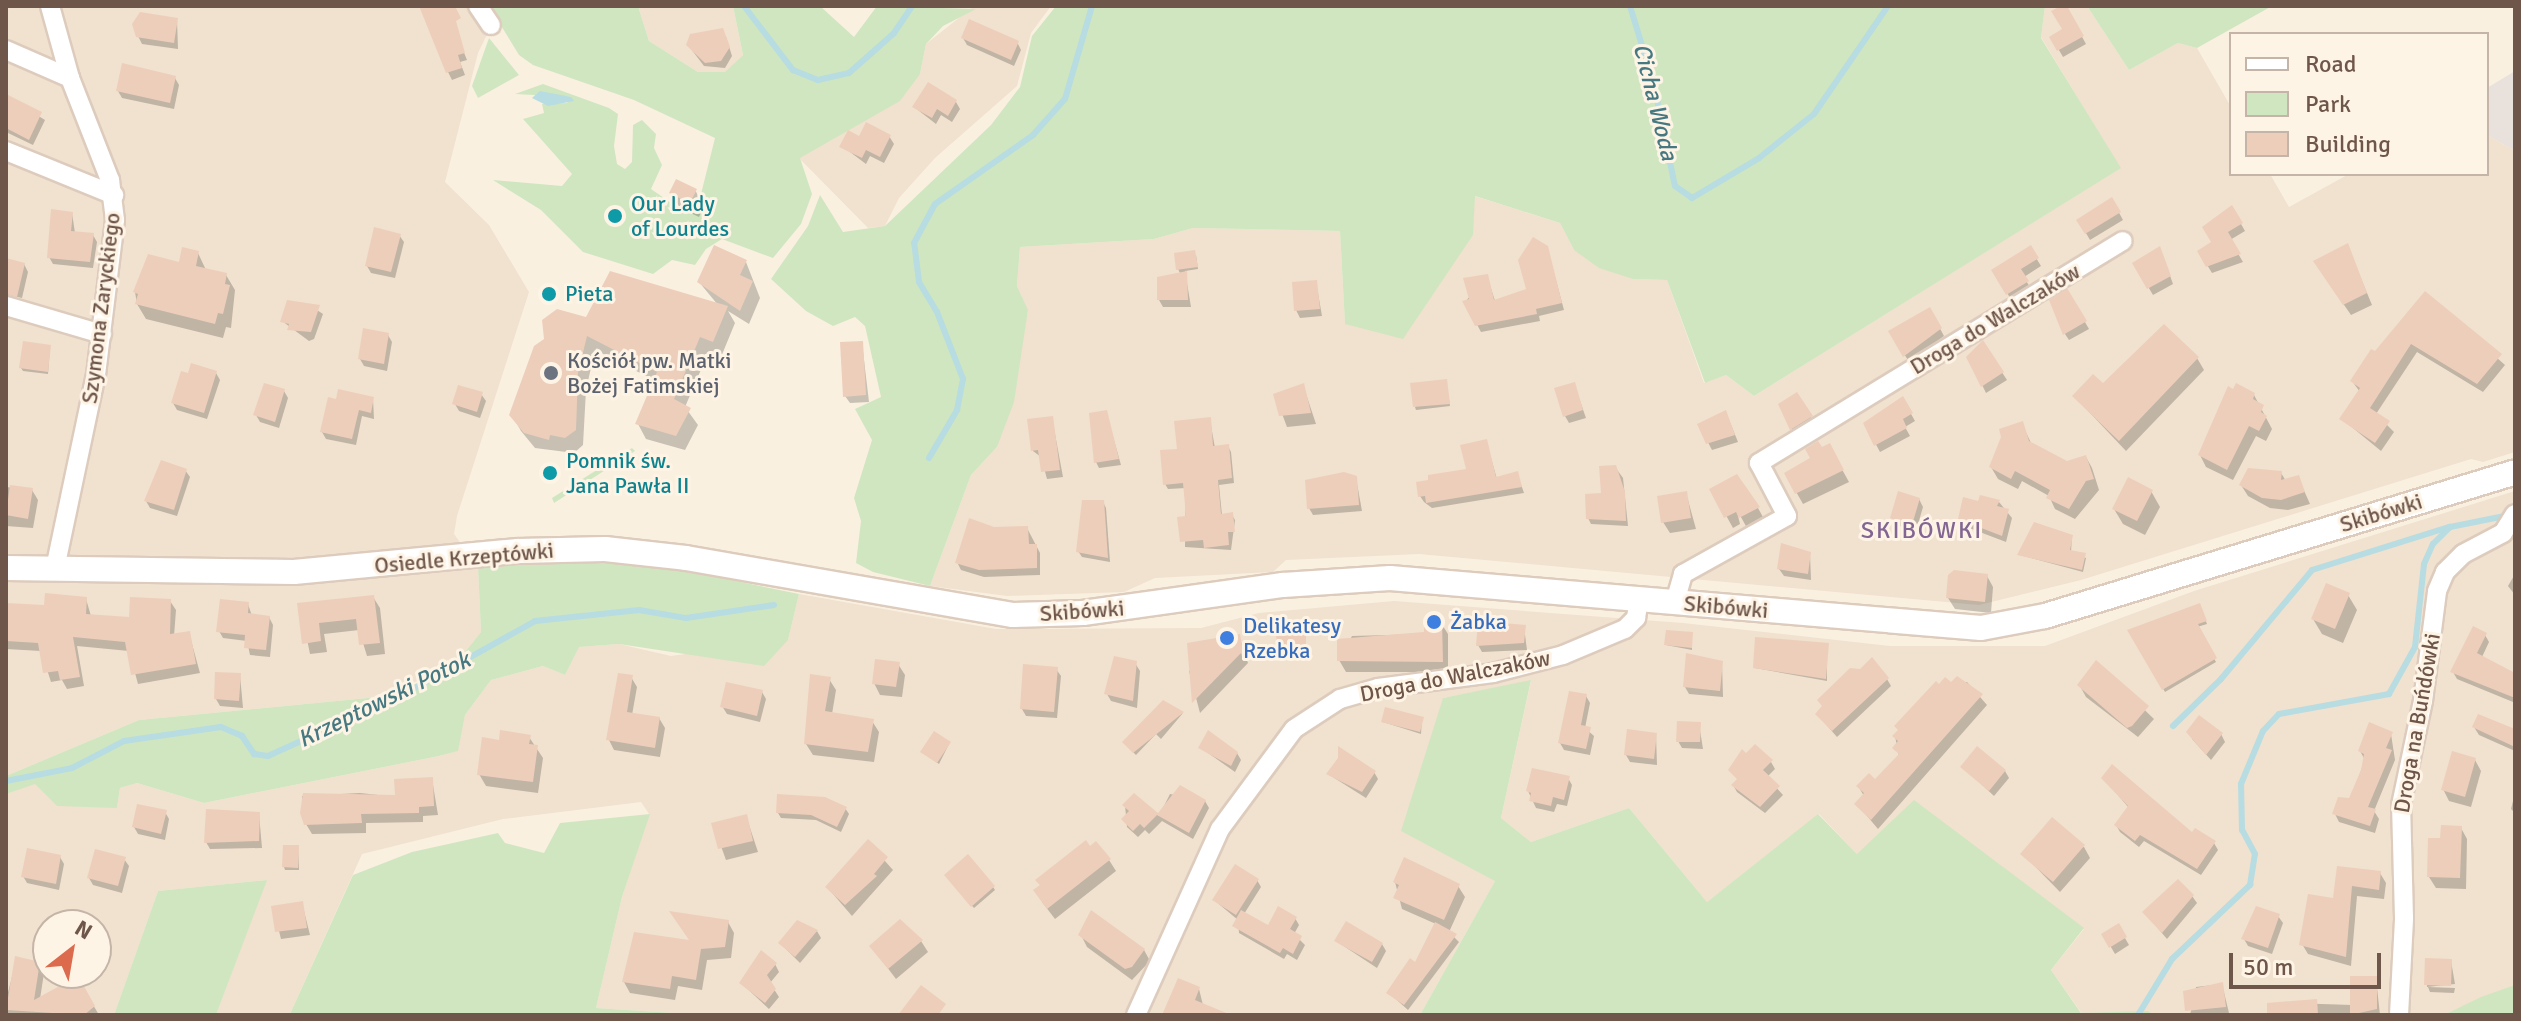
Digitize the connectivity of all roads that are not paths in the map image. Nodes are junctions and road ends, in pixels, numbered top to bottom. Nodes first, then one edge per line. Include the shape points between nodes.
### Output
1 (50, 6) edge
2 (478, 6) edge
3 (491, 25) dead end
4 (6, 50) edge
5 (70, 78) junction
6 (6, 151) edge
7 (114, 195) junction
8 (2122, 241) dead end
9 (6, 306) edge
10 (102, 334) junction
11 (2515, 472) edge
12 (2515, 514) edge
13 (6, 568) edge
14 (55, 569) junction
15 (1639, 599) junction
16 (918, 602) joint
17 (1675, 602) junction
18 (1136, 1015) edge
19 (2399, 1015) edge

1 - 5 street, Szymona Zaryckiego
2 - 3 street
4 - 5 street
5 - 7 street, Szymona Zaryckiego
6 - 7 street
7 - 10 street, Szymona Zaryckiego
8 - 17 street, Droga do Walczaków via 1759,463 1787,516 1683,574
9 - 10 street
10 - 14 street, Szymona Zaryckiego
11 - 17 main road, Skibówki via 2000,626 1939,627
12 - 19 street, Droga na Buńdówki via 2503,533 2463,554 2445,572 2437,591 2426,687 2401,805 2404,918
13 - 14 main road, Osiedle Krzeptówki
14 - 16 main road, Osiedle Krzeptówki via 294,572 509,552 605,549 686,558
15 - 16 main road, Skibówki via 1371,578 1083,613 1013,615
15 - 17 main road, Skibówki
15 - 18 street, Droga do Walczaków via 1636,618 1625,629 1575,651 1505,670 1378,688 1340,699 1294,729 1220,829

